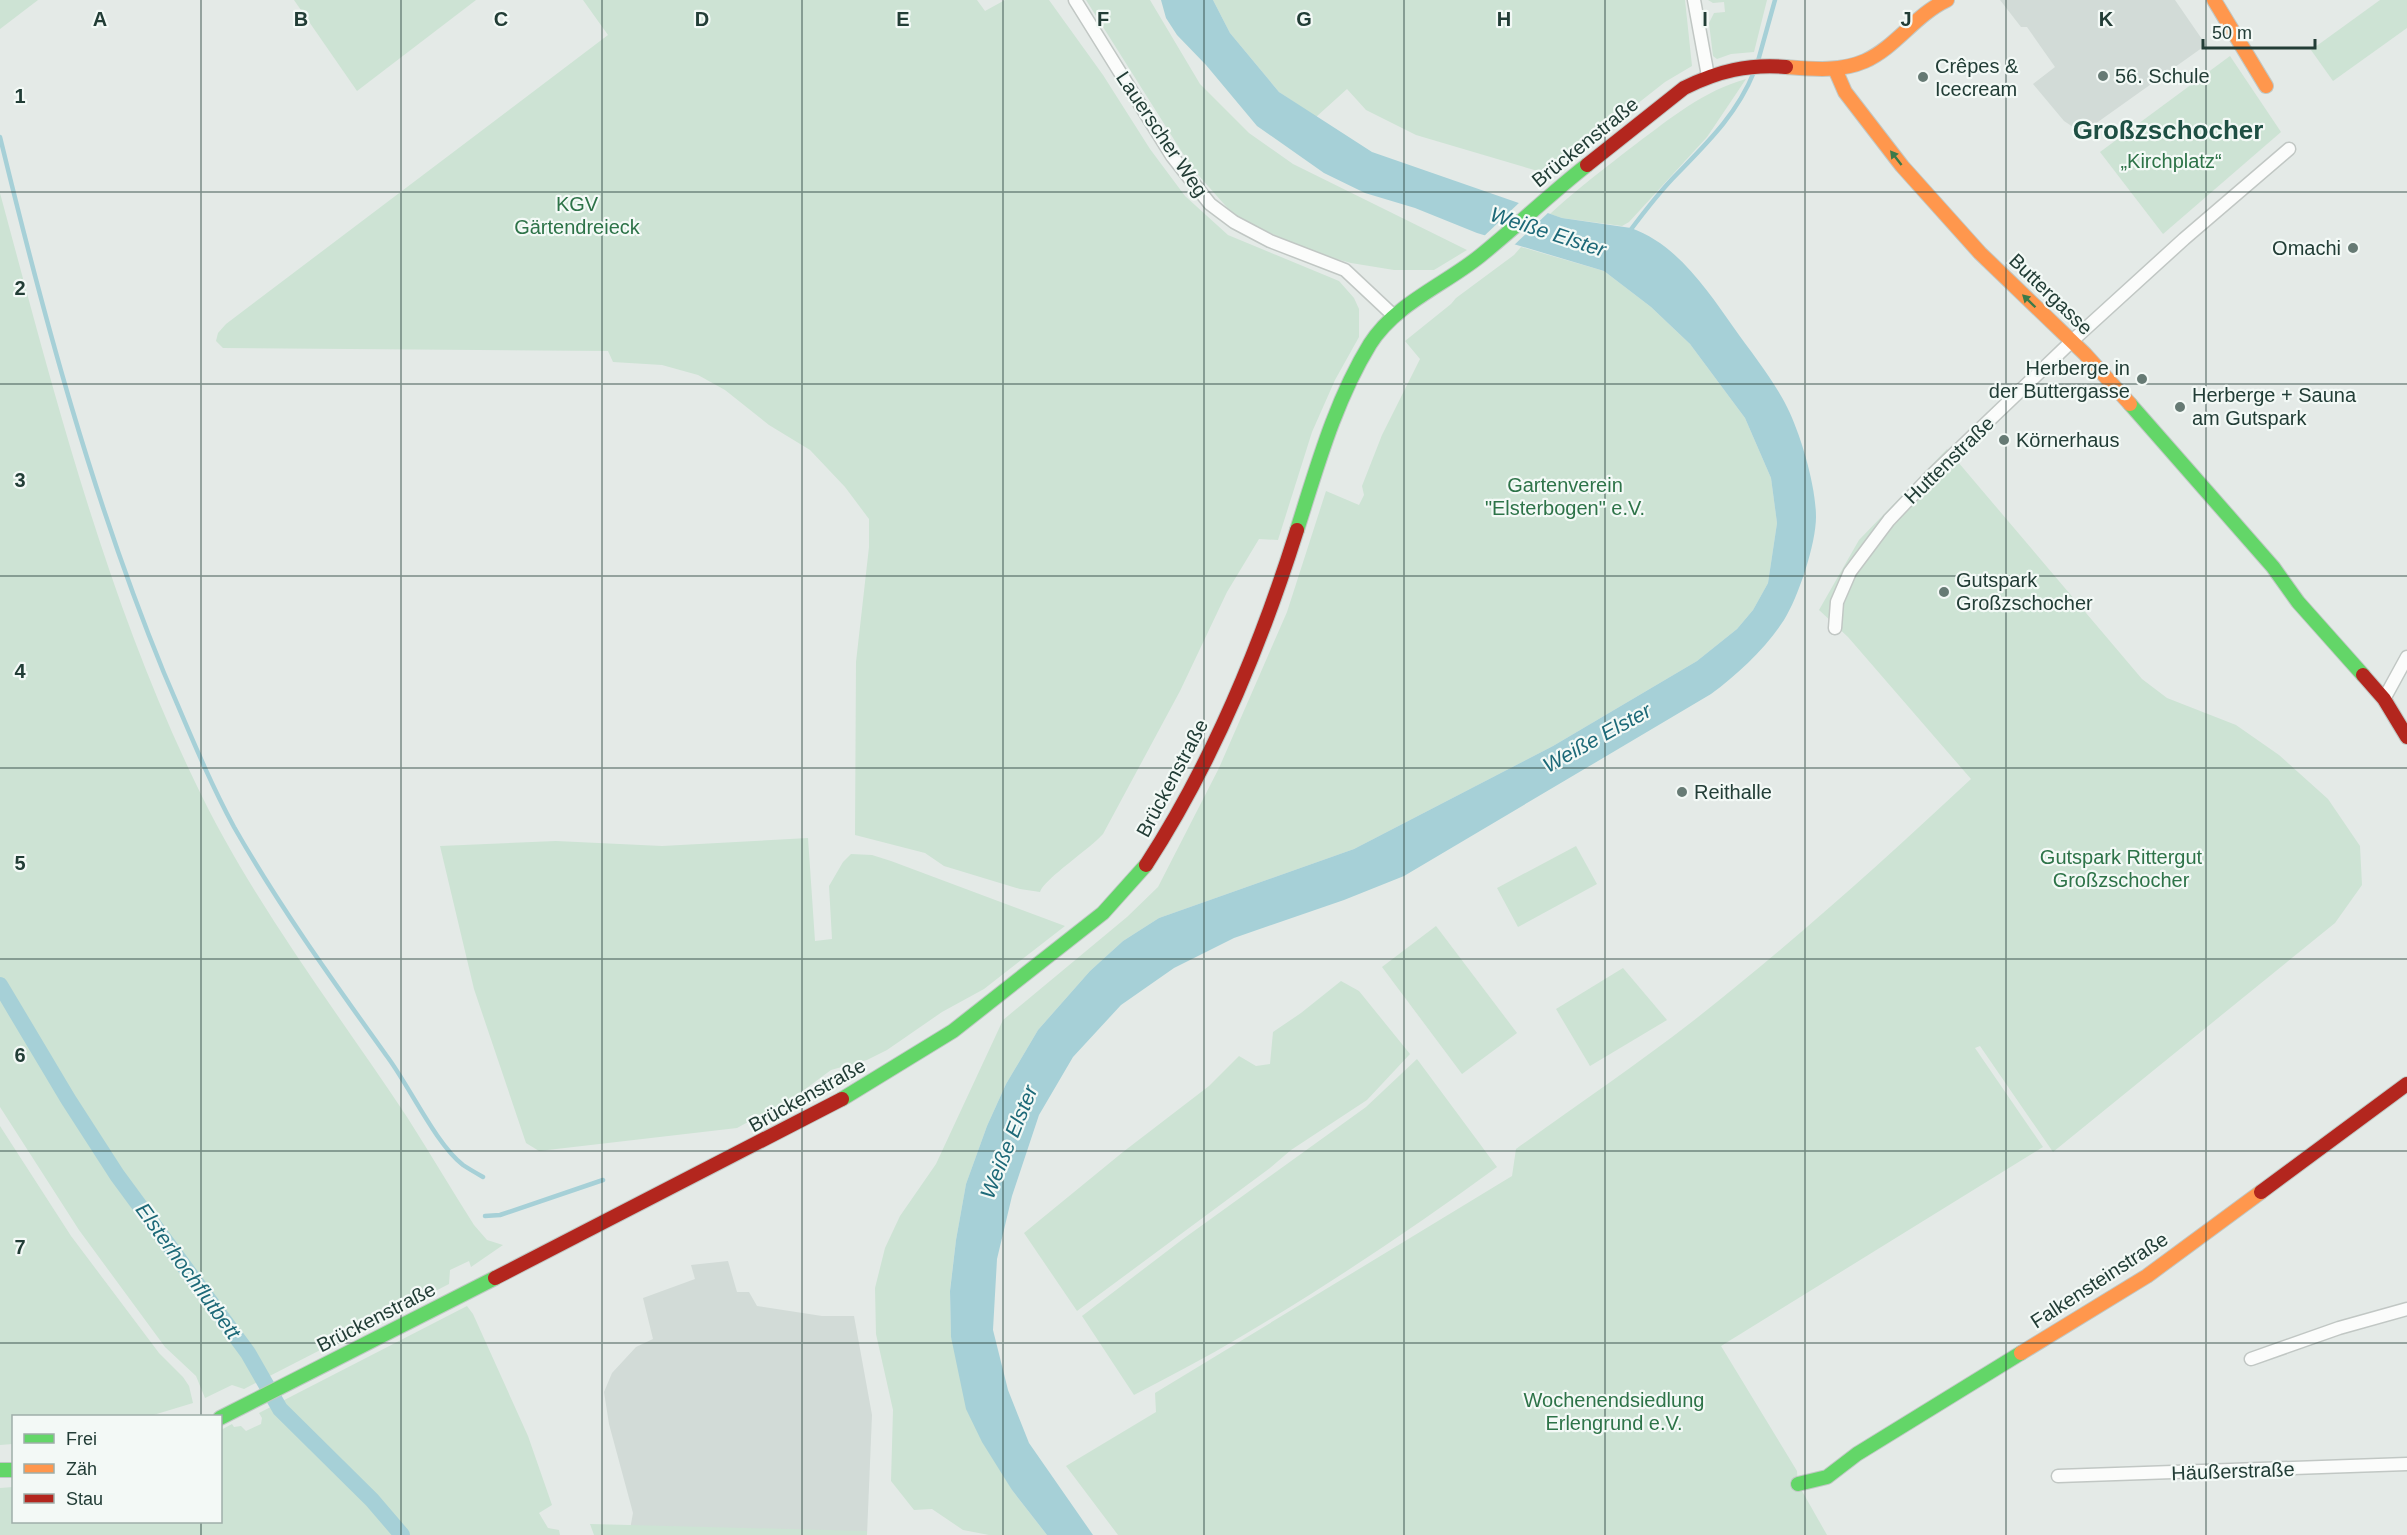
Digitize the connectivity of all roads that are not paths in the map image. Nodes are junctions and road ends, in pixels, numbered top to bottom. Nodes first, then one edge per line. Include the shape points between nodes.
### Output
1 (1076, 0) edge
2 (1694, 0) edge
3 (1947, 0) edge
4 (2214, 0) edge
5 (1835, 69) junction
6 (1708, 76) junction
7 (2266, 86) dead end
8 (2289, 149) dead end
9 (1394, 316) junction
10 (2072, 341) junction
11 (1835, 628) dead end
12 (2407, 657) edge
13 (2384, 699) junction
14 (2407, 737) edge
15 (2407, 1083) edge
16 (2407, 1309) edge
17 (2251, 1359) dead end
18 (223, 1417) edge
19 (2407, 1464) edge
20 (2058, 1476) dead end
21 (1798, 1484) dead end

1 - 9 street, Lauerscher Weg via 1172,156 1210,204 1270,242 1345,270
2 - 6 street
3 - 5 main road, Brückenstraße via 1913,22 1873,57
4 - 7 main road
5 - 6 main road, Brückenstraße via 1769,66 1730,69
10 -> 5 main road, Buttergasse via 1980,253 1902,166 1845,92
6 - 9 main road, Brückenstraße via 1675,95 1546,197 1488,249
8 - 10 street, Huttenstraße
9 - 18 main road, Brückenstraße via 1371,343 1327,437 1273,606 1203,767 1158,849 1118,898 1012,987 908,1061 810,1117
10 - 11 street, Huttenstraße via 1929,477 1890,520 1850,572 1837,602
10 - 13 main road, Buttergasse via 2273,567 2298,602
12 - 13 street
13 - 14 main road, Buttergasse
15 - 21 main road, Falkensteinstraße via 2147,1276 1857,1454 1827,1477
16 - 17 street
19 - 20 street, Häußerstraße

